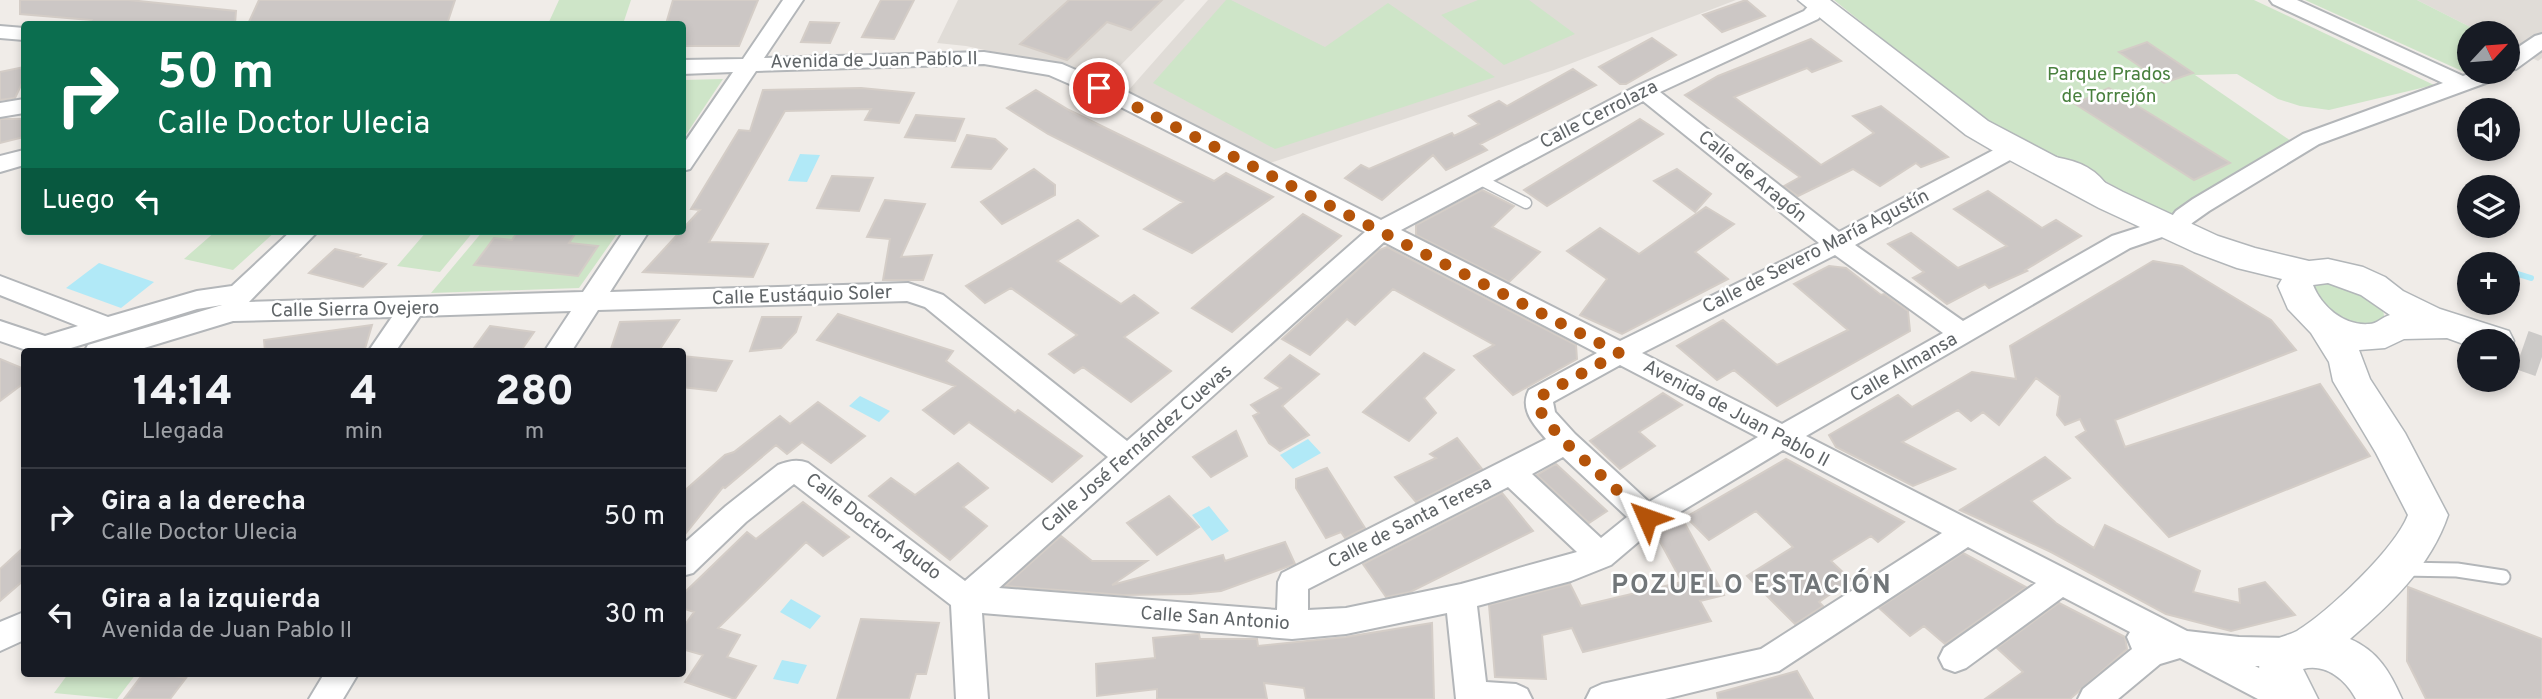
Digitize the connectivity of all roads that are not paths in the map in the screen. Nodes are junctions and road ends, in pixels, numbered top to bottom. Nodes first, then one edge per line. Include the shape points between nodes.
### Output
1 (793, 0) edge
2 (2280, 0) edge
3 (1817, 2) edge
4 (0, 32) edge
5 (21, 36) edge
6 (21, 36) edge
7 (0, 39) edge
8 (2542, 40) edge
9 (2520, 56) edge
10 (750, 64) junction
11 (686, 67) edge
12 (2457, 82) edge
13 (2457, 84) edge
14 (1645, 91) junction
15 (21, 106) edge
16 (0, 110) edge
17 (2021, 153) junction
18 (21, 158) edge
19 (686, 158) edge
20 (0, 164) edge
21 (1476, 178) junction
22 (1526, 203) dead end
23 (2169, 229) junction
24 (1381, 230) junction
25 (302, 235) edge
26 (634, 235) edge
27 (1837, 244) junction
28 (2302, 280) junction
29 (0, 285) edge
30 (236, 303) junction
31 (589, 304) junction
32 (412, 308) junction
33 (106, 327) junction
34 (0, 331) edge
35 (2375, 331) junction
36 (2457, 333) edge
37 (1963, 334) junction
38 (108, 348) edge
39 (384, 348) edge
40 (560, 348) edge
41 (1619, 353) junction
42 (1782, 439) junction
43 (1565, 442) junction
44 (1127, 457) junction
45 (1511, 472) junction
46 (1647, 518) junction
47 (1966, 533) junction
48 (1600, 556) junction
49 (686, 560) edge
50 (2392, 570) junction
51 (2503, 578) dead end
52 (2060, 582) junction
53 (1461, 597) junction
54 (966, 599) junction
55 (2132, 617) junction
56 (2345, 619) junction
57 (1292, 625) junction
58 (2187, 644) junction
59 (2299, 649) junction
60 (2149, 654) junction
61 (1955, 658) dead end
62 (340, 677) edge
63 (2378, 691) edge
64 (1472, 698) edge
65 (325, 699) edge
66 (972, 699) edge
67 (1516, 699) edge
68 (1602, 699) edge
69 (2094, 699) edge
70 (2289, 699) edge
71 (2296, 699) edge

1 - 10 street
2 - 12 street
3 - 14 street, Calle Cerrolaza via 1811,15
3 - 17 main road via 1977,128
4 - 5 street
6 - 7 street
8 - 9 street
10 - 11 street, Avenida de Juan Pablo II
10 - 19 street
10 - 24 street, Avenida de Juan Pablo II via 984,58 1054,69 1121,98
13 - 23 street via 2311,139
14 - 21 street, Calle Cerrolaza
14 - 27 street, Calle de Aragón
15 - 16 street
17 - 23 main road
17 - 27 street, Calle de Severo María Agustín
18 - 20 street
21 - 22 lane
21 - 24 street, Calle Cerrolaza
23 - 28 main road
23 - 37 street, Calle Almansa via 2121,243
24 - 41 street, Avenida de Juan Pablo II
24 - 44 street, Calle José Fernández Cuevas
25 - 30 street, Calle Sierra Ovejero
26 - 31 street
27 - 37 street, Calle de Aragón
27 - 41 street, Calle de Severo María Agustín
28 - 35 main road via 2298,298 2324,324
28 - 35 main road via 2328,271 2373,286
29 - 33 street
30 - 32 street, Calle Sierra Ovejero
30 - 33 street via 197,300
30 - 38 street
31 - 32 street, Calle Sierra Ovejero
31 - 40 street
31 - 44 street, Calle Eustáquio Soler via 908,292 934,301
32 - 39 street
33 - 34 street via 45,346
35 - 36 main road via 2425,325
35 - 50 main road via 2352,381 2428,515 2426,527
37 - 42 street, Calle Almansa
41 - 42 street, Avenida de Juan Pablo II
41 - 43 street, Calle de Severo María Agustín via 1539,397 1542,416
42 - 46 street, Calle Almansa
42 - 47 street, Avenida de Juan Pablo II
43 - 45 street, Calle de Santa Teresa
43 - 46 street
44 - 54 street, Calle José Fernández Cuevas
45 - 48 street
45 - 57 street, Calle de Santa Teresa via 1293,582
46 - 48 street, Calle Almansa
47 - 52 street, Avenida de Juan Pablo II
47 - 68 street via 1768,661
48 - 53 street, Calle Almansa
49 - 54 street, Calle Doctor Agudo via 736,514 798,471
50 - 51 lane via 2430,568
50 - 56 main road
52 - 55 street, Avenida de Juan Pablo II
52 - 61 street
53 - 57 street, Calle San Antonio via 1346,621
53 - 64 street
54 - 57 street, Calle San Antonio
54 - 66 street
55 - 58 street, Avenida de Juan Pablo II
55 - 60 street
56 - 59 main road
56 - 63 main road
58 - 59 street, Avenida de Juan Pablo II via 2238,651
58 - 60 street via 2166,645
58 - 70 street, Avenida de Juan Pablo II
59 - 63 main road via 2342,656
59 - 71 main road via 2283,660 2281,670
60 - 69 street
62 - 65 street
64 - 67 street

